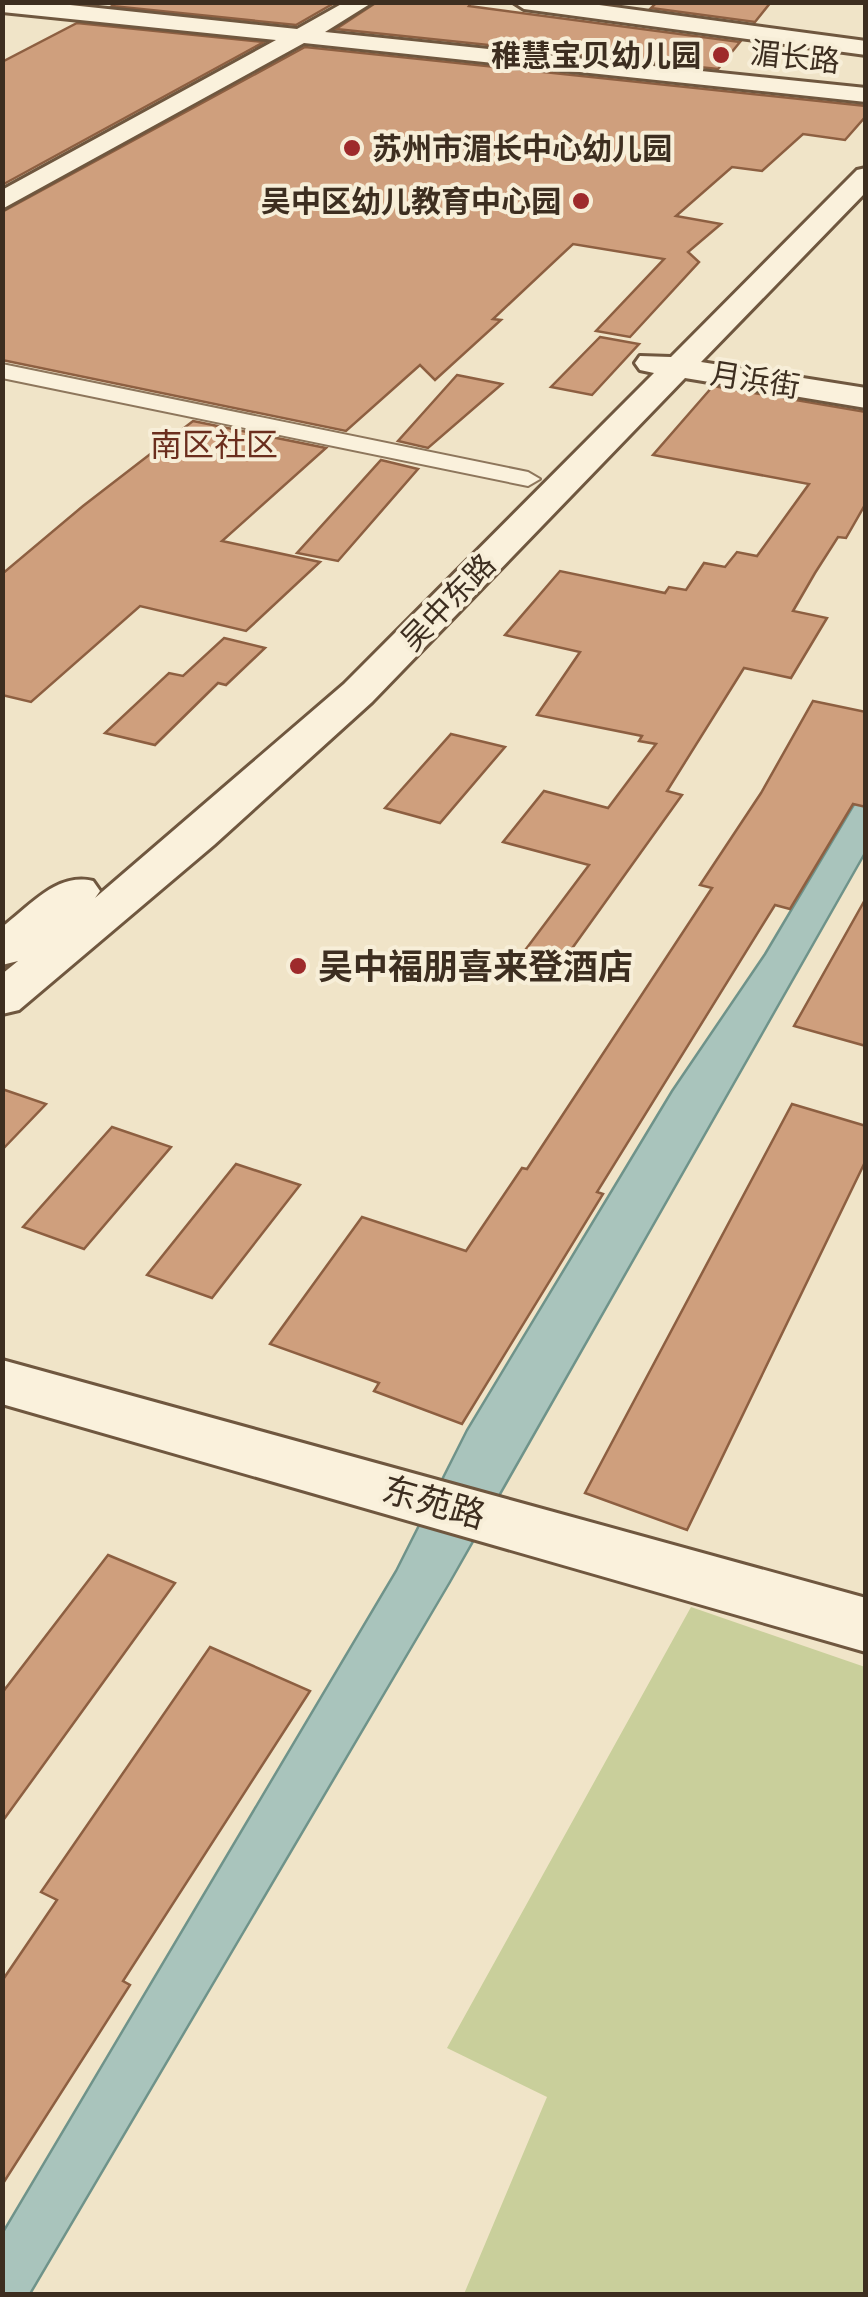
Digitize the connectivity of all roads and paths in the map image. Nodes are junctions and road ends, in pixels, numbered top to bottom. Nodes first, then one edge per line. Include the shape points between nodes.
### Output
1 (362, 2) edge
2 (524, 2) edge
3 (574, 2) edge
4 (2, 5) edge
5 (303, 34) junction
6 (866, 40) edge
7 (866, 48) edge
8 (866, 95) edge
9 (866, 145) edge
10 (866, 176) edge
11 (2, 201) edge
12 (660, 365) junction
13 (2, 371) edge
14 (866, 398) edge
15 (528, 479) junction
16 (2, 951) edge
17 (2, 999) edge
18 (2, 1382) edge
19 (866, 1625) edge

1 - 5 main road
2 - 7 main road
3 - 6 main road
4 - 5 main road, 湄长路
5 - 8 main road, 湄长路
5 - 11 main road
9 - 12 main road, 吴中东路
10 - 12 main road, 吴中东路
12 - 14 main road, 月浜街
12 - 15 main road, 吴中东路
12 - 17 main road, 吴中东路 via 358,693
13 - 15 street
15 - 16 main road, 吴中东路 via 284,717
18 - 19 main road, 东苑路

